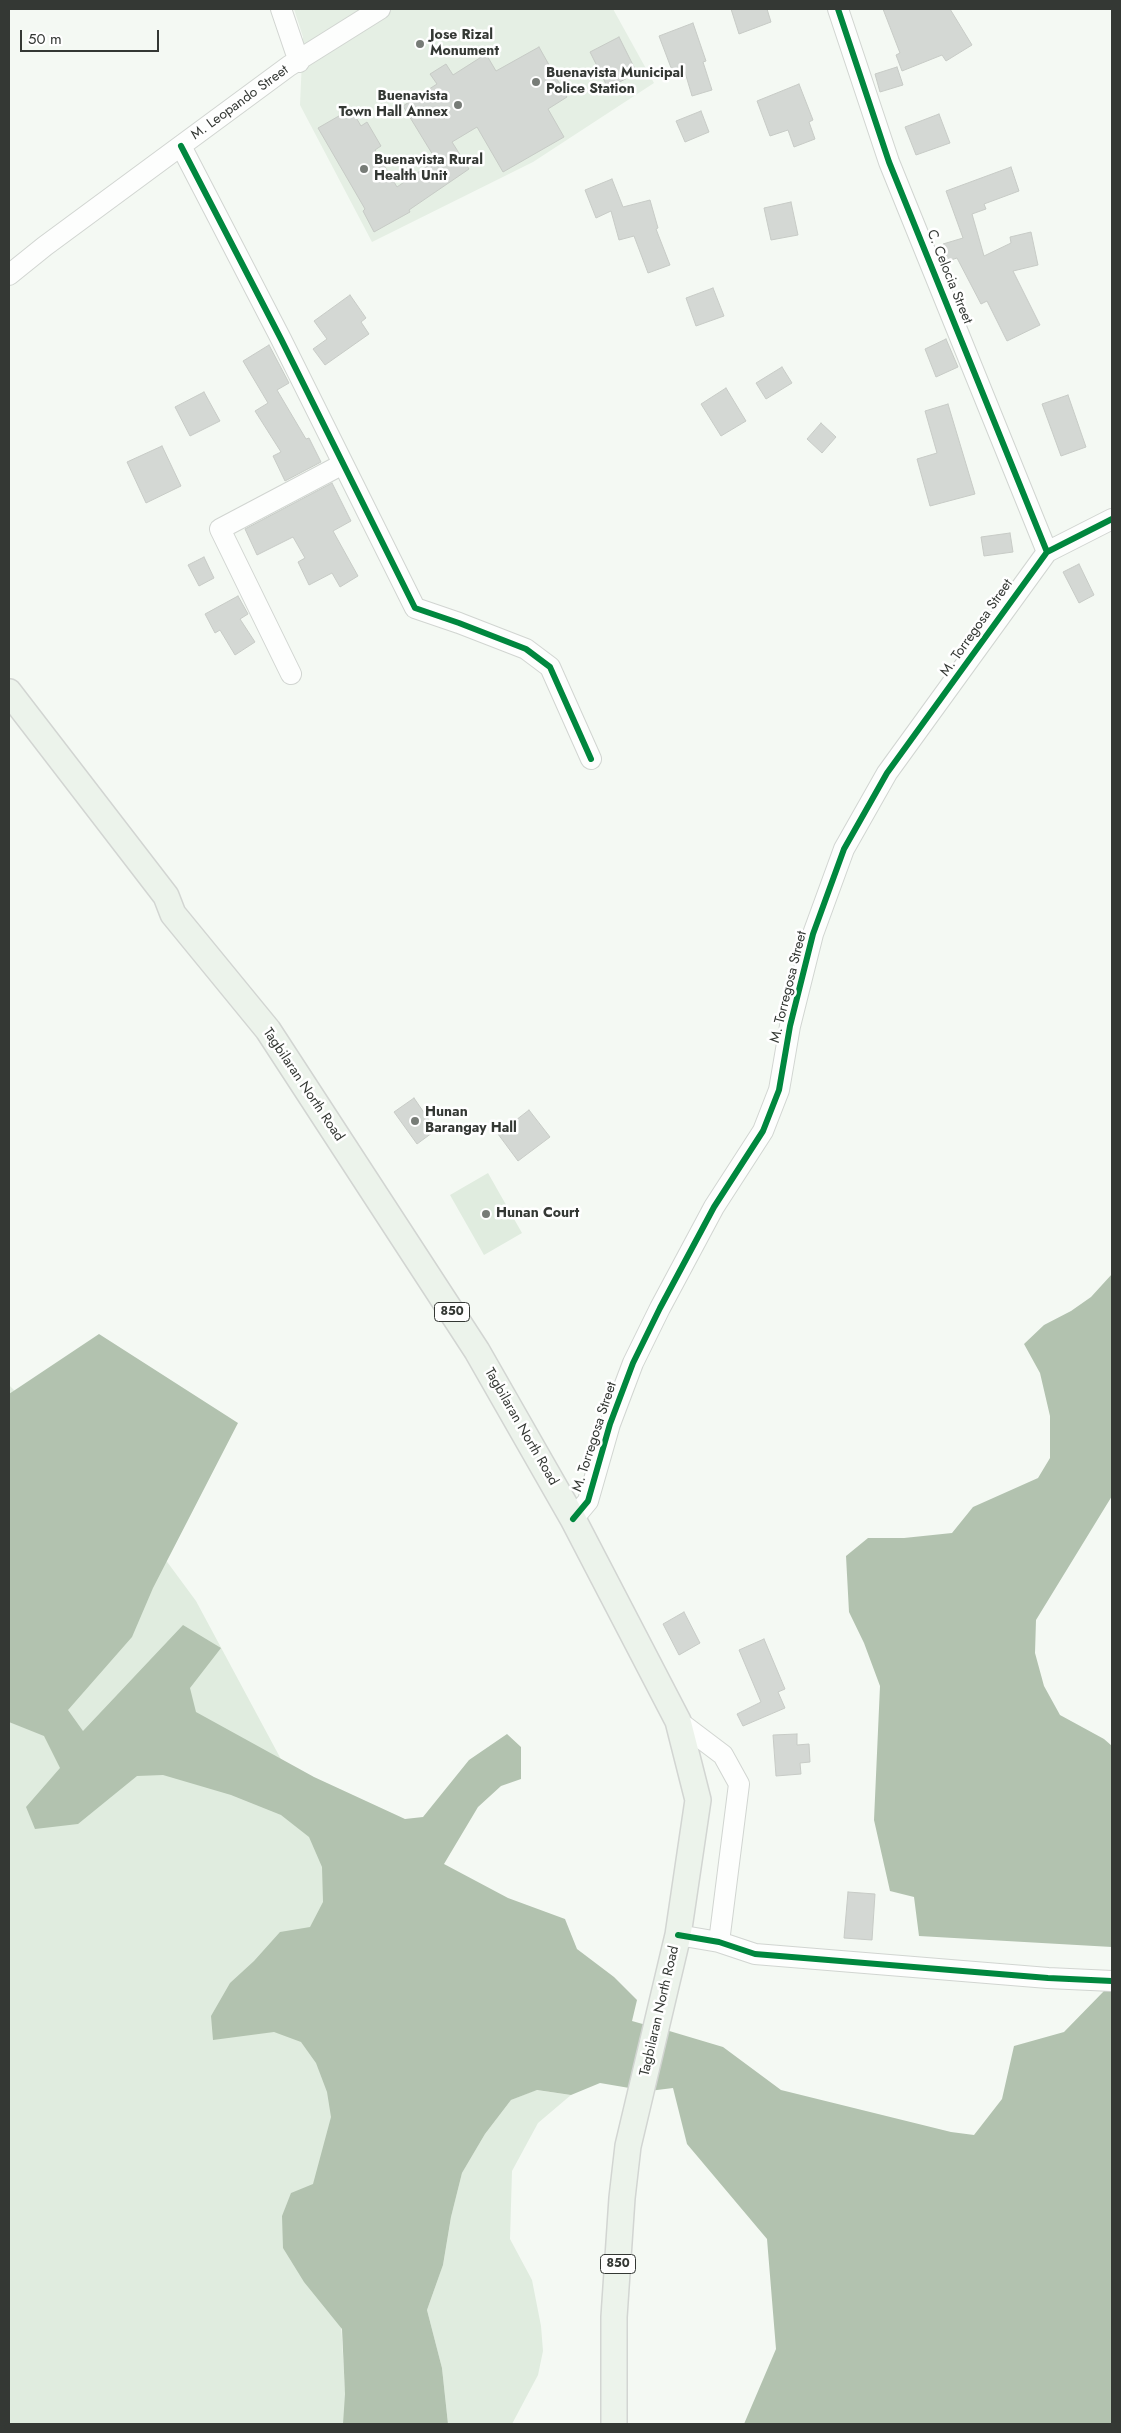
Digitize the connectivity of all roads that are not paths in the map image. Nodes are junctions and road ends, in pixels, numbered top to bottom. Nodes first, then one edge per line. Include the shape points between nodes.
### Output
1 (282, 9) edge
2 (380, 9) edge
3 (838, 9) edge
4 (299, 62) junction
5 (181, 146) junction
6 (9, 275) edge
7 (343, 464) junction
8 (1112, 519) edge
9 (1047, 552) junction
10 (291, 674) dead end
11 (9, 692) edge
12 (591, 759) dead end
13 (573, 1519) junction
14 (678, 1721) junction
15 (678, 1935) junction
16 (719, 1942) junction
17 (1112, 1981) edge
18 (614, 2424) edge

1 - 4 street
2 - 4 street, M. Leopando Street
3 - 9 street, C. Celocia Street via 889,162
4 - 5 street, M. Leopando Street via 289,66
5 - 6 street, M. Leopando Street
5 - 7 street
7 - 10 street via 220,529
7 - 12 street via 415,608 526,650 550,668
8 - 9 street, M. Torregosa Street
9 - 13 street, M. Torregosa Street via 887,773 844,849 813,934 790,1026 779,1090 763,1131 714,1207 660,1308 614,1415 588,1501
11 - 13 main road, Tagbilaran North Road / 850 via 166,896 173,914 268,1030 477,1350
13 - 14 main road, Tagbilaran North Road / 850
14 - 15 main road, Tagbilaran North Road / 850 via 698,1800
14 - 16 street via 723,1755 739,1784
15 - 16 street
15 - 18 main road, Tagbilaran North Road / 850 via 628,2146 614,2317
16 - 17 street via 755,1954

